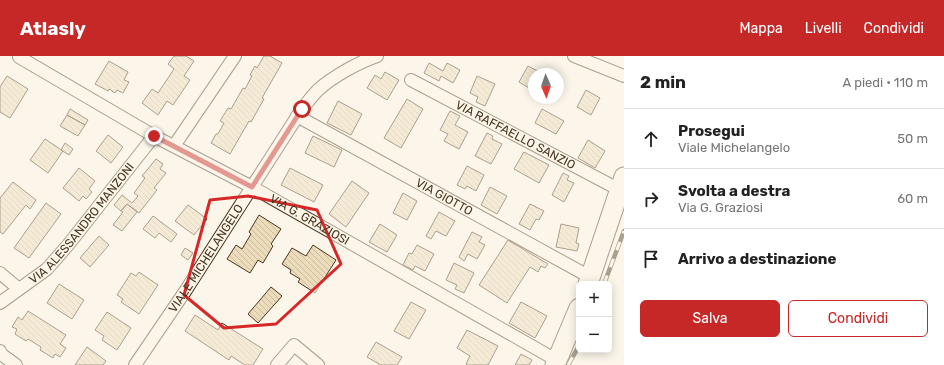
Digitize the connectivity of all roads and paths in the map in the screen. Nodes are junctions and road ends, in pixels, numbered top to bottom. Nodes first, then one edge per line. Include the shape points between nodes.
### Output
1 (377, 56) edge
2 (574, 56) edge
3 (19, 57) dead end
4 (230, 58) edge
5 (624, 76) edge
6 (410, 80) dead end
7 (297, 116) junction
8 (154, 136) junction
9 (174, 146) junction
10 (622, 183) edge
11 (252, 187) junction
12 (0, 273) edge
13 (589, 280) edge
14 (19, 289) junction
15 (0, 303) edge
16 (576, 315) edge
17 (0, 352) edge
18 (556, 363) edge
19 (16, 365) edge
20 (135, 365) edge
21 (278, 365) edge
22 (318, 365) edge

1 - 7 street, VIALE MICHELANGELO via 334,77 318,90
2 - 5 street
3 - 8 street, VIA G. GRAZIOSI
4 - 9 street
6 - 10 street, VIA RAFFAELLO SANZIO
7 - 11 street, VIALE MICHELANGELO
7 - 13 street, VIA GIOTTO
8 - 9 street, VIA G. GRAZIOSI
8 - 14 street, VIA ALESSANDRO MANZONI via 55,260
9 - 11 street, VIA G. GRAZIOSI
10 - 13 main road
11 - 18 street, VIA G. GRAZIOSI
11 - 20 street, VIALE MICHELANGELO
12 - 14 street
14 - 15 street, VIA ALESSANDRO MANZONI
16 - 18 main road
17 - 19 street
21 - 22 street via 294,345

